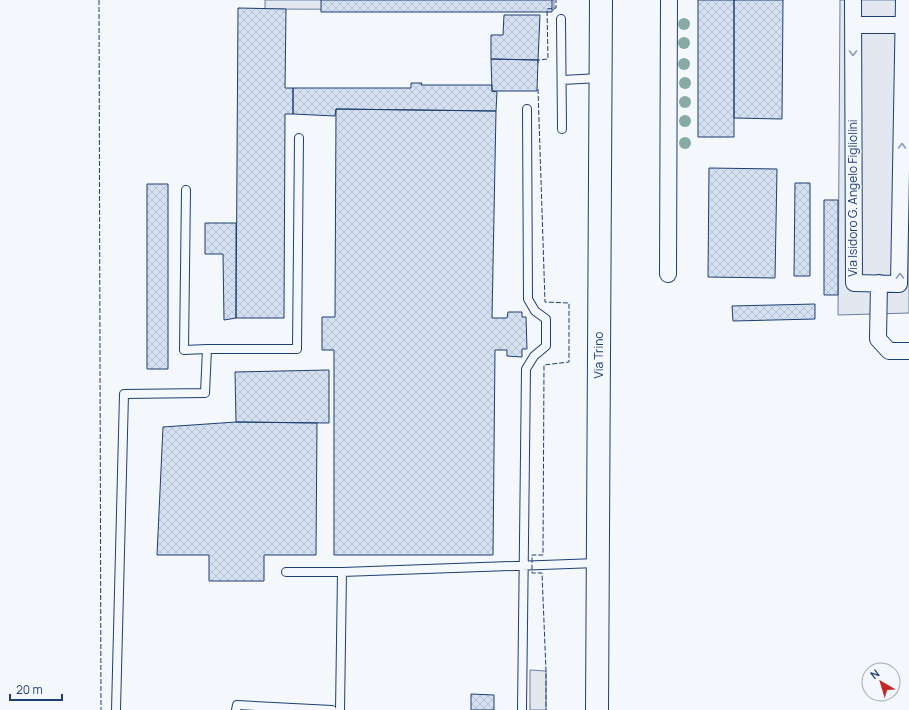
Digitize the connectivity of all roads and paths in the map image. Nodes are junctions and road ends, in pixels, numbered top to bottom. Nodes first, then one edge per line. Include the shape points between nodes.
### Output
1 (601, 0) edge
2 (669, 0) edge
3 (853, 0) edge
4 (904, 0) edge
5 (561, 19) dead end
6 (853, 25) junction
7 (904, 25) junction
8 (601, 78) junction
9 (562, 80) junction
10 (527, 109) dead end
11 (562, 129) dead end
12 (299, 138) dead end
13 (186, 190) dead end
14 (668, 274) dead end
15 (879, 284) junction
16 (207, 349) junction
17 (909, 351) edge
18 (597, 563) junction
19 (523, 566) junction
20 (286, 572) dead end
21 (342, 572) junction
22 (116, 710) edge
23 (236, 710) edge
24 (332, 710) edge
25 (340, 710) edge
26 (522, 710) edge
27 (596, 710) edge

1 - 8 main road, Via Trino
2 - 14 street
3 - 6 street, Via Isidoro G. Angelo Figliolini
4 - 7 street, Via Isidoro G. Angelo Figliolini
5 - 9 lane
6 - 7 street
6 -> 15 street, Via Isidoro G. Angelo Figliolini via 854,283
15 -> 7 street, Via Isidoro G. Angelo Figliolini via 899,284
8 - 9 lane
8 - 18 main road, Via Trino
9 - 11 lane
10 - 19 lane via 528,299 535,311 546,319 546,346 534,356 526,369
12 - 16 lane via 297,349
13 - 16 lane via 184,350
15 - 17 street via 878,339 889,351
16 - 22 lane via 205,393 124,394
18 - 19 lane
18 - 27 main road, Via Trino
19 - 21 lane
19 - 26 lane
20 - 21 lane
21 - 25 lane
23 - 24 lane via 237,705

